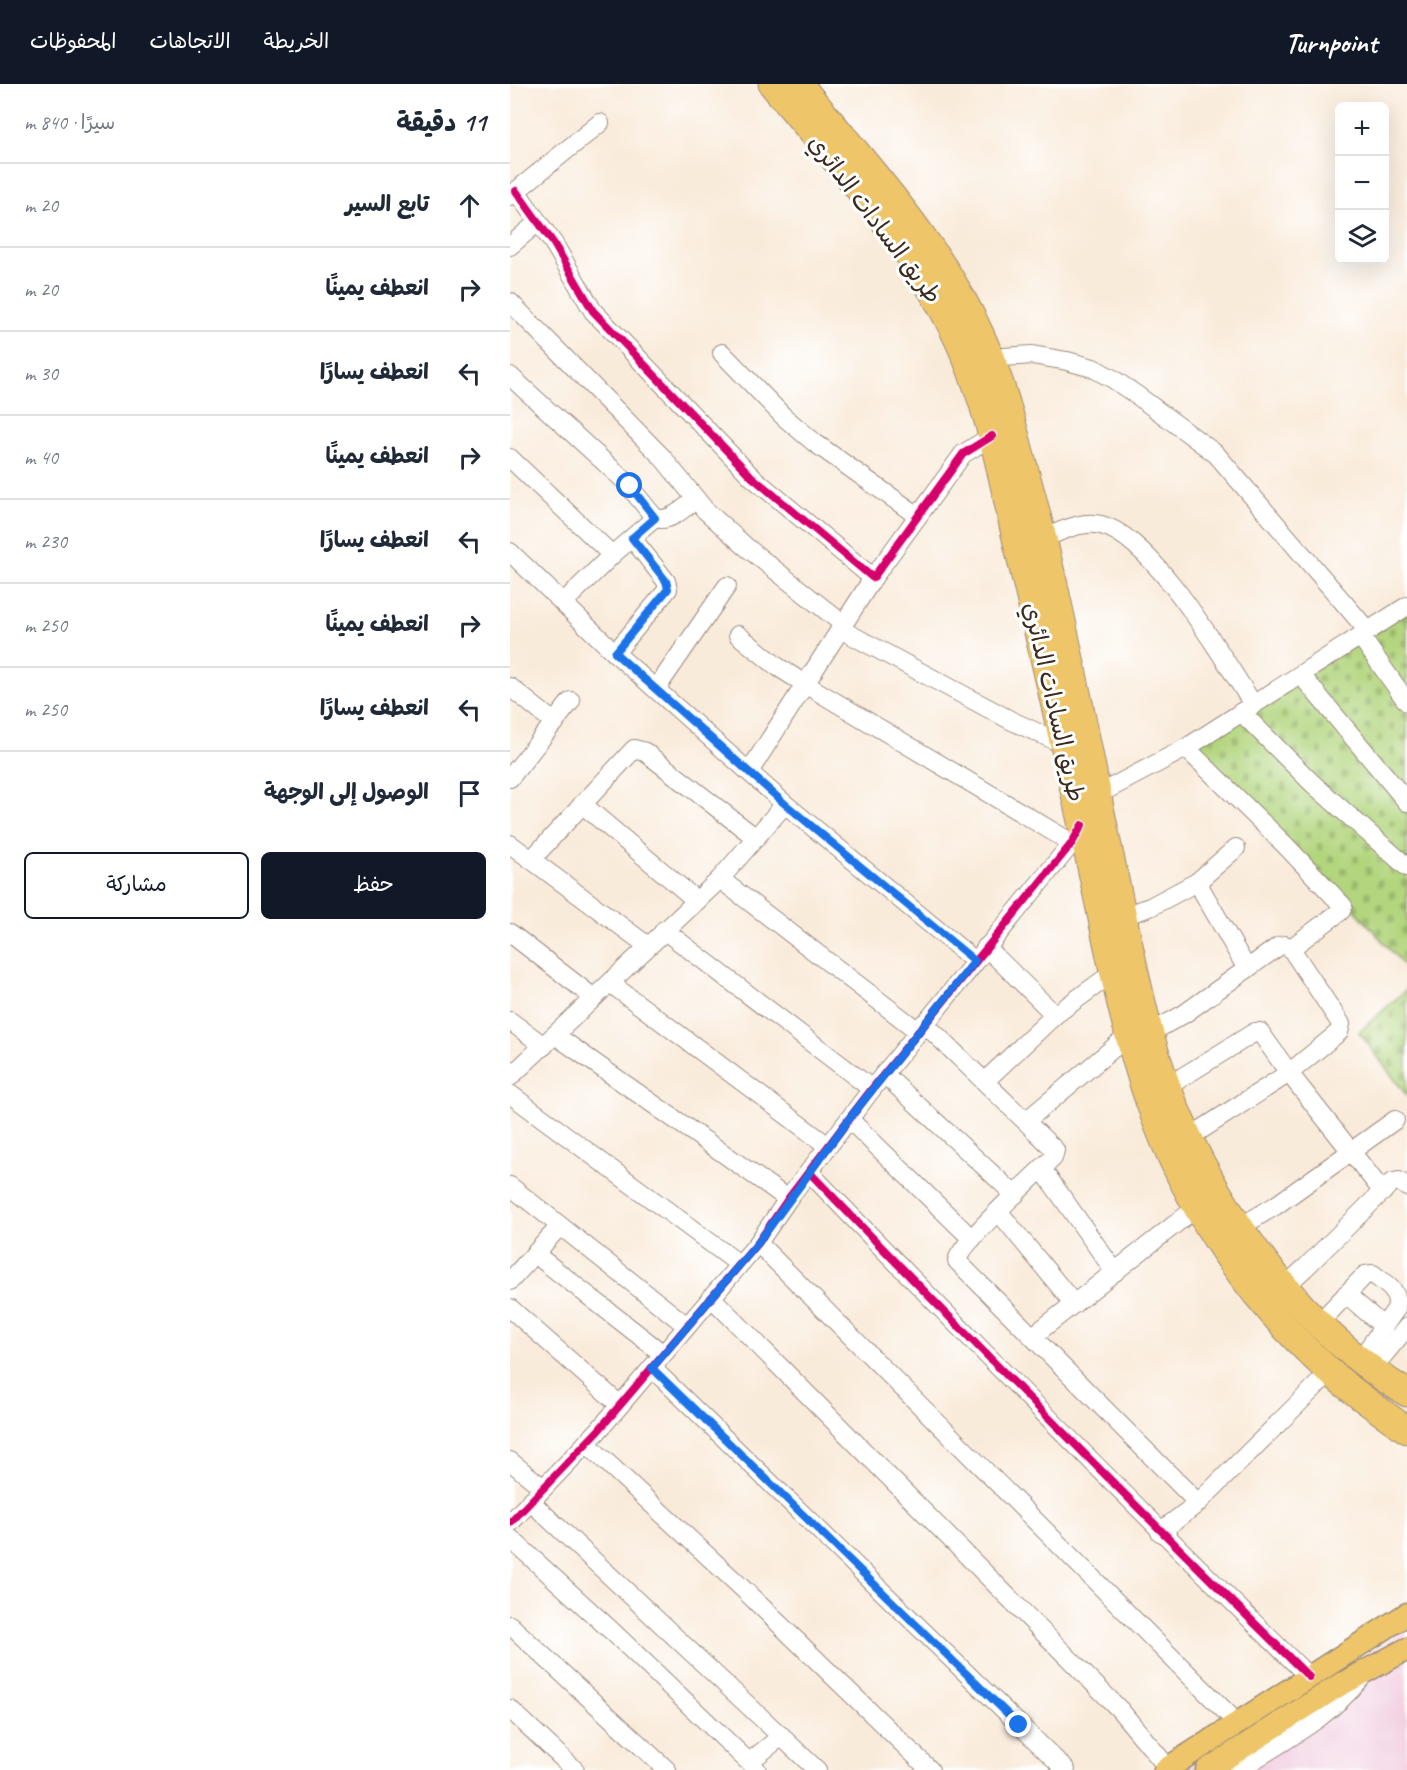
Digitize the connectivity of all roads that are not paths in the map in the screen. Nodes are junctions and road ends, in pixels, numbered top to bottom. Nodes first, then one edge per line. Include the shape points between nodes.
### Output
1 (772, 84) edge
2 (799, 84) edge
3 (600, 123) dead end
4 (513, 194) edge
5 (538, 222) junction
6 (510, 246) edge
7 (510, 302) edge
8 (722, 353) dead end
9 (990, 358) junction
10 (510, 376) edge
11 (992, 436) junction
12 (510, 458) edge
13 (696, 499) junction
14 (918, 516) junction
15 (655, 518) junction
16 (632, 538) junction
17 (1044, 538) junction
18 (510, 552) edge
19 (612, 555) junction
20 (1051, 571) junction
21 (1024, 575) junction
22 (873, 578) junction
23 (727, 586) dead end
24 (563, 603) junction
25 (1407, 606) edge
26 (842, 627) junction
27 (1365, 634) junction
28 (738, 635) dead end
29 (615, 653) junction
30 (1301, 675) junction
31 (805, 684) junction
32 (510, 687) edge
33 (656, 689) junction
34 (571, 701) dead end
35 (1407, 702) edge
36 (1247, 708) junction
37 (555, 723) junction
38 (1065, 745) junction
39 (1186, 748) junction
40 (512, 772) edge
41 (748, 772) junction
42 (1097, 795) junction
43 (1407, 802) edge
44 (582, 804) junction
45 (785, 804) junction
46 (1077, 834) junction
47 (756, 838) junction
48 (510, 844) edge
49 (1236, 848) dead end
50 (531, 860) junction
51 (1405, 861) edge
52 (720, 879) junction
53 (1197, 882) junction
54 (697, 901) junction
55 (1123, 916) junction
56 (664, 930) junction
57 (510, 933) edge
58 (648, 946) junction
59 (1291, 948) junction
60 (981, 954) junction
61 (1247, 969) junction
62 (1114, 972) junction
63 (609, 983) junction
64 (594, 998) junction
65 (1055, 1015) junction
66 (510, 1022) edge
67 (921, 1027) junction
68 (1139, 1034) junction
69 (550, 1040) junction
70 (1289, 1073) junction
71 (884, 1074) junction
72 (510, 1077) edge
73 (985, 1082) junction
74 (1168, 1086) junction
75 (872, 1089) junction
76 (510, 1094) edge
77 (849, 1119) junction
78 (1395, 1120) dead end
79 (1026, 1121) junction
80 (1190, 1137) junction
81 (828, 1146) junction
82 (1351, 1152) junction
83 (1042, 1169) junction
84 (809, 1172) junction
85 (510, 1186) edge
86 (1407, 1187) edge
87 (1383, 1192) junction
88 (1016, 1195) junction
89 (788, 1199) junction
90 (1197, 1207) junction
91 (999, 1212) junction
92 (560, 1226) junction
93 (1240, 1227) junction
94 (972, 1239) junction
95 (758, 1243) junction
96 (535, 1254) junction
97 (739, 1264) junction
98 (1115, 1272) junction
99 (510, 1281) edge
100 (1285, 1286) junction
101 (1346, 1294) junction
102 (711, 1297) junction
103 (1074, 1304) junction
104 (510, 1308) edge
105 (1318, 1324) junction
106 (687, 1326) junction
107 (1383, 1327) junction
108 (1407, 1327) edge
109 (1033, 1336) junction
110 (658, 1361) junction
111 (1366, 1365) junction
112 (1330, 1372) junction
113 (1407, 1393) edge
114 (620, 1405) junction
115 (1407, 1430) edge
116 (586, 1443) junction
117 (510, 1461) edge
118 (537, 1495) junction
119 (1198, 1503) junction
120 (510, 1523) edge
121 (1160, 1532) junction
122 (510, 1538) edge
123 (1407, 1614) edge
124 (510, 1625) edge
125 (1407, 1650) edge
126 (1367, 1669) junction
127 (1309, 1677) junction
128 (510, 1709) edge
129 (1237, 1723) junction
130 (782, 1736) junction
131 (753, 1766) edge
132 (1167, 1769) edge
133 (575, 1770) edge
134 (668, 1770) edge
135 (817, 1770) edge
136 (930, 1770) edge
137 (1066, 1770) edge
138 (1207, 1770) edge
139 (1238, 1770) edge

1 - 11 highway, طريق السادات الدائري via 871,205 925,279 971,370
2 - 9 highway, طريق السادات الدائري via 927,243 962,298
3 - 4 street
4 - 5 street
5 - 6 street
5 - 22 street via 593,311 616,336 752,477
7 - 13 street via 662,458
8 - 14 street via 815,443
9 - 17 highway, طريق السادات الدائري
9 - 27 street via 1032,355 1067,361 1092,368 1138,396 1216,454
10 - 15 street via 624,480
11 - 14 street via 963,454
11 - 21 highway, طريق السادات الدائري
12 - 19 street
13 - 15 street via 671,517
13 - 26 street via 745,546
14 - 22 street
15 - 16 street
16 - 19 street
16 - 29 street via 668,589
17 - 20 highway, طريق السادات الدائري
17 - 36 street via 1081,524 1100,524 1132,542 1196,616
18 - 24 street
19 - 24 street
20 - 21 highway via 1039,564
20 - 42 highway, طريق السادات الدائري
21 - 38 highway, طريق السادات الدائري
22 - 26 street
23 - 33 street
24 - 29 street
25 - 27 street
26 - 31 street
26 - 38 street via 1012,721
27 - 30 street
27 - 35 street
28 - 31 street
29 - 33 street
30 - 36 street
30 - 43 street
31 - 41 street
31 - 46 street
32 - 37 street
33 - 41 street
34 - 37 street
36 - 39 street
36 - 51 street via 1312,783
37 - 40 street
38 - 46 highway, طريق السادات الدائري
39 - 42 street
39 - 59 street via 1343,906
41 - 45 street
42 - 55 highway, طريق السادات الدائري
44 - 47 street via 638,748
44 - 50 street
44 - 54 street
45 - 47 street
45 - 60 street
46 - 60 street
46 - 62 highway, طريق السادات الدائري
47 - 52 street
48 - 50 street
49 - 53 street
50 - 58 street
52 - 54 street
52 - 67 street
53 - 55 street via 1150,907
53 - 61 street
54 - 56 street
55 - 68 highway, طريق السادات الدائري
56 - 58 street
56 - 75 street
57 - 64 street
58 - 63 street
59 - 61 street via 1279,946
59 - 70 street via 1341,1027
60 - 65 street
60 - 67 street
61 - 68 street via 1184,1014
62 - 65 street
62 - 68 highway, طريق السادات الدائري
63 - 64 street
63 - 81 street
64 - 69 street
65 - 73 street
66 - 69 street
67 - 71 street
67 - 73 street
68 - 74 highway, طريق السادات الدائري
68 - 79 street
68 - 90 highway, طريق السادات الدائري via 1138,1071 1179,1174
69 - 72 street
69 - 89 street
70 - 74 street via 1258,1032
70 - 80 street
70 - 82 street
71 - 75 street
71 - 88 street
73 - 79 street
74 - 80 highway, طريق السادات الدائري
75 - 77 street
76 - 97 street
77 - 81 street
77 - 94 street
78 - 82 street
79 - 83 street via 1055,1150
80 - 93 highway, طريق السادات الدائري
81 - 84 street
82 - 87 street
82 - 93 street
83 - 88 street
83 - 98 street
84 - 89 street
84 - 121 street
85 - 92 street
86 - 87 street via 1395,1180
87 - 100 street
88 - 91 street
89 - 95 street
90 - 98 street
90 - 112 highway, طريق السادات الدائري via 1256,1295
91 - 94 street
91 - 103 street
92 - 96 street
92 - 106 street
93 - 100 highway, طريق السادات الدائري
94 - 109 street via 958,1254 957,1261
95 - 97 street
95 - 129 street
96 - 99 street
96 - 110 street
97 - 102 street
98 - 103 street
100 - 105 highway, طريق السادات الدائري
101 - 105 street
101 - 107 street
101 - 107 street via 1362,1277 1371,1274 1395,1292 1396,1309
102 - 106 street
102 - 132 street via 1112,1701
103 - 109 street
104 - 114 street
105 - 111 highway, طريق السادات الدائري
106 - 110 street
107 - 111 street
108 - 111 street
109 - 119 street
110 - 114 street
110 - 137 street
111 - 113 highway, طريق السادات الدائري
112 - 115 highway, طريق السادات الدائري
112 - 119 street
114 - 116 street
116 - 118 street
116 - 136 street
117 - 118 street
118 - 120 street
118 - 130 street
119 - 121 street
121 - 127 street
122 - 131 street
123 - 127 main road
124 - 134 street
125 - 126 main road
126 - 138 main road
126 - 139 street via 1323,1715
127 - 129 main road
128 - 133 street
129 - 132 main road
130 - 131 street
130 - 135 street

